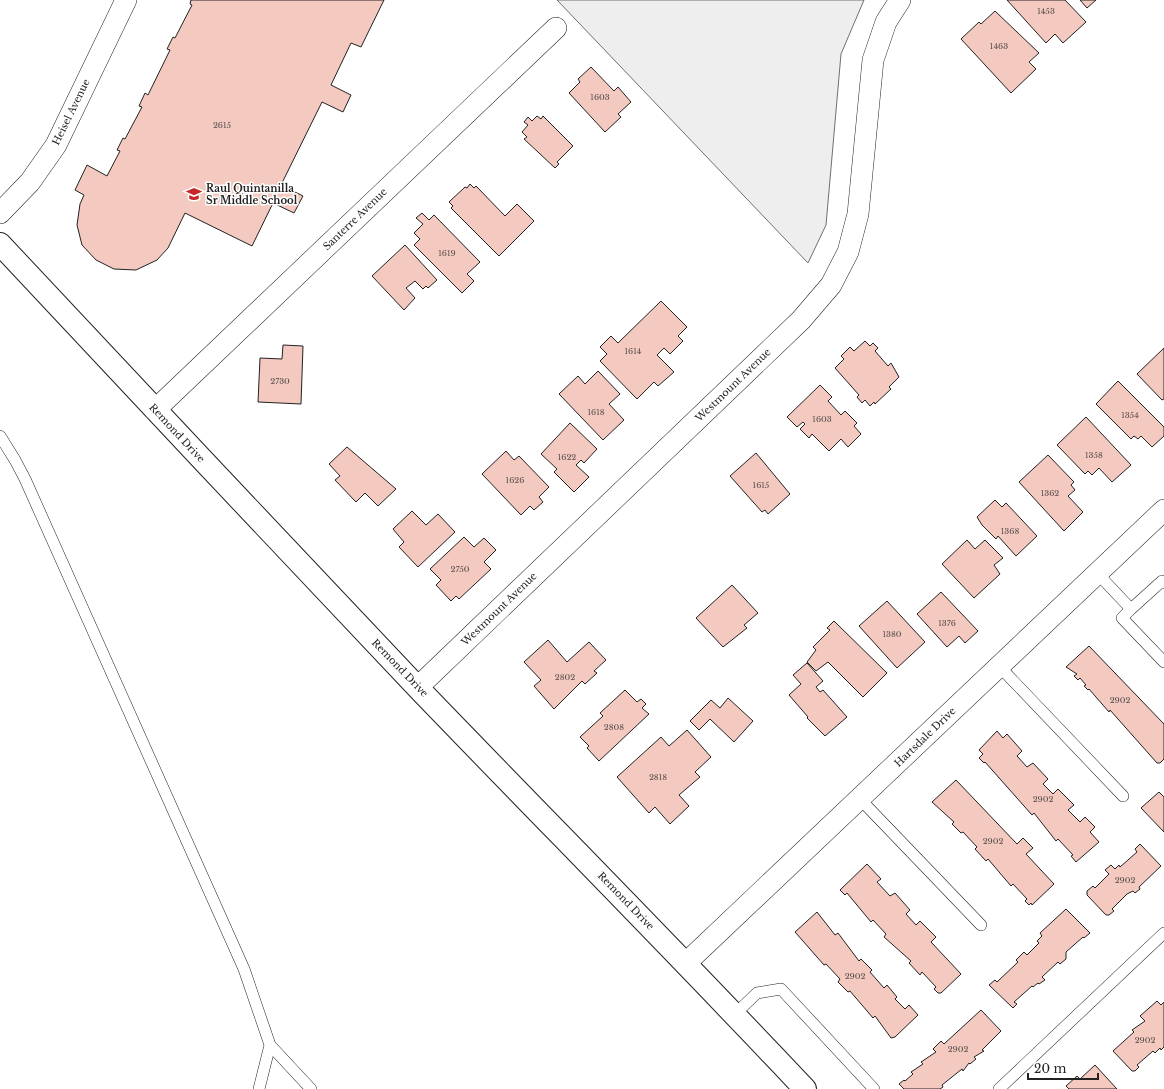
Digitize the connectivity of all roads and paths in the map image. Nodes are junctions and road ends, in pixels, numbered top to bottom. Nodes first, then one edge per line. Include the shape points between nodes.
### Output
1 (126, 0) edge
2 (900, 0) edge
3 (556, 28) dead end
4 (0, 213) edge
5 (0, 244) edge
6 (155, 410) junction
7 (0, 436) edge
8 (1164, 510) edge
9 (1097, 572) junction
10 (1164, 583) edge
11 (1131, 609) junction
12 (1164, 662) edge
13 (999, 666) junction
14 (418, 687) junction
15 (1123, 796) dead end
16 (860, 798) junction
17 (981, 925) dead end
18 (1164, 933) edge
19 (686, 963) junction
20 (735, 1014) junction
21 (270, 1045) junction
22 (259, 1089) edge
23 (311, 1089) edge
24 (805, 1089) edge
25 (874, 1089) edge
26 (999, 1089) edge

1 - 4 street, Heisel Avenue via 56,145 30,182
2 - 14 street, Westmount Avenue via 886,22 872,60 858,214 848,252 831,284 801,320
3 - 6 street, Santerre Avenue
5 - 6 street, Remond Drive
6 - 14 street, Remond Drive
7 - 21 lane via 25,479 244,969
8 - 9 street, Hartsdale Drive
9 - 11 lane
9 - 13 street, Hartsdale Drive
10 - 11 lane via 1162,581
11 - 12 lane via 1122,618
13 - 15 lane
13 - 16 street, Hartsdale Drive
14 - 19 street, Remond Drive
16 - 17 lane
16 - 19 street, Hartsdale Drive
18 - 26 lane
19 - 20 street, Remond Drive
20 - 24 street, Remond Drive
20 - 25 lane via 757,993 781,989
21 - 22 lane
21 - 23 lane

